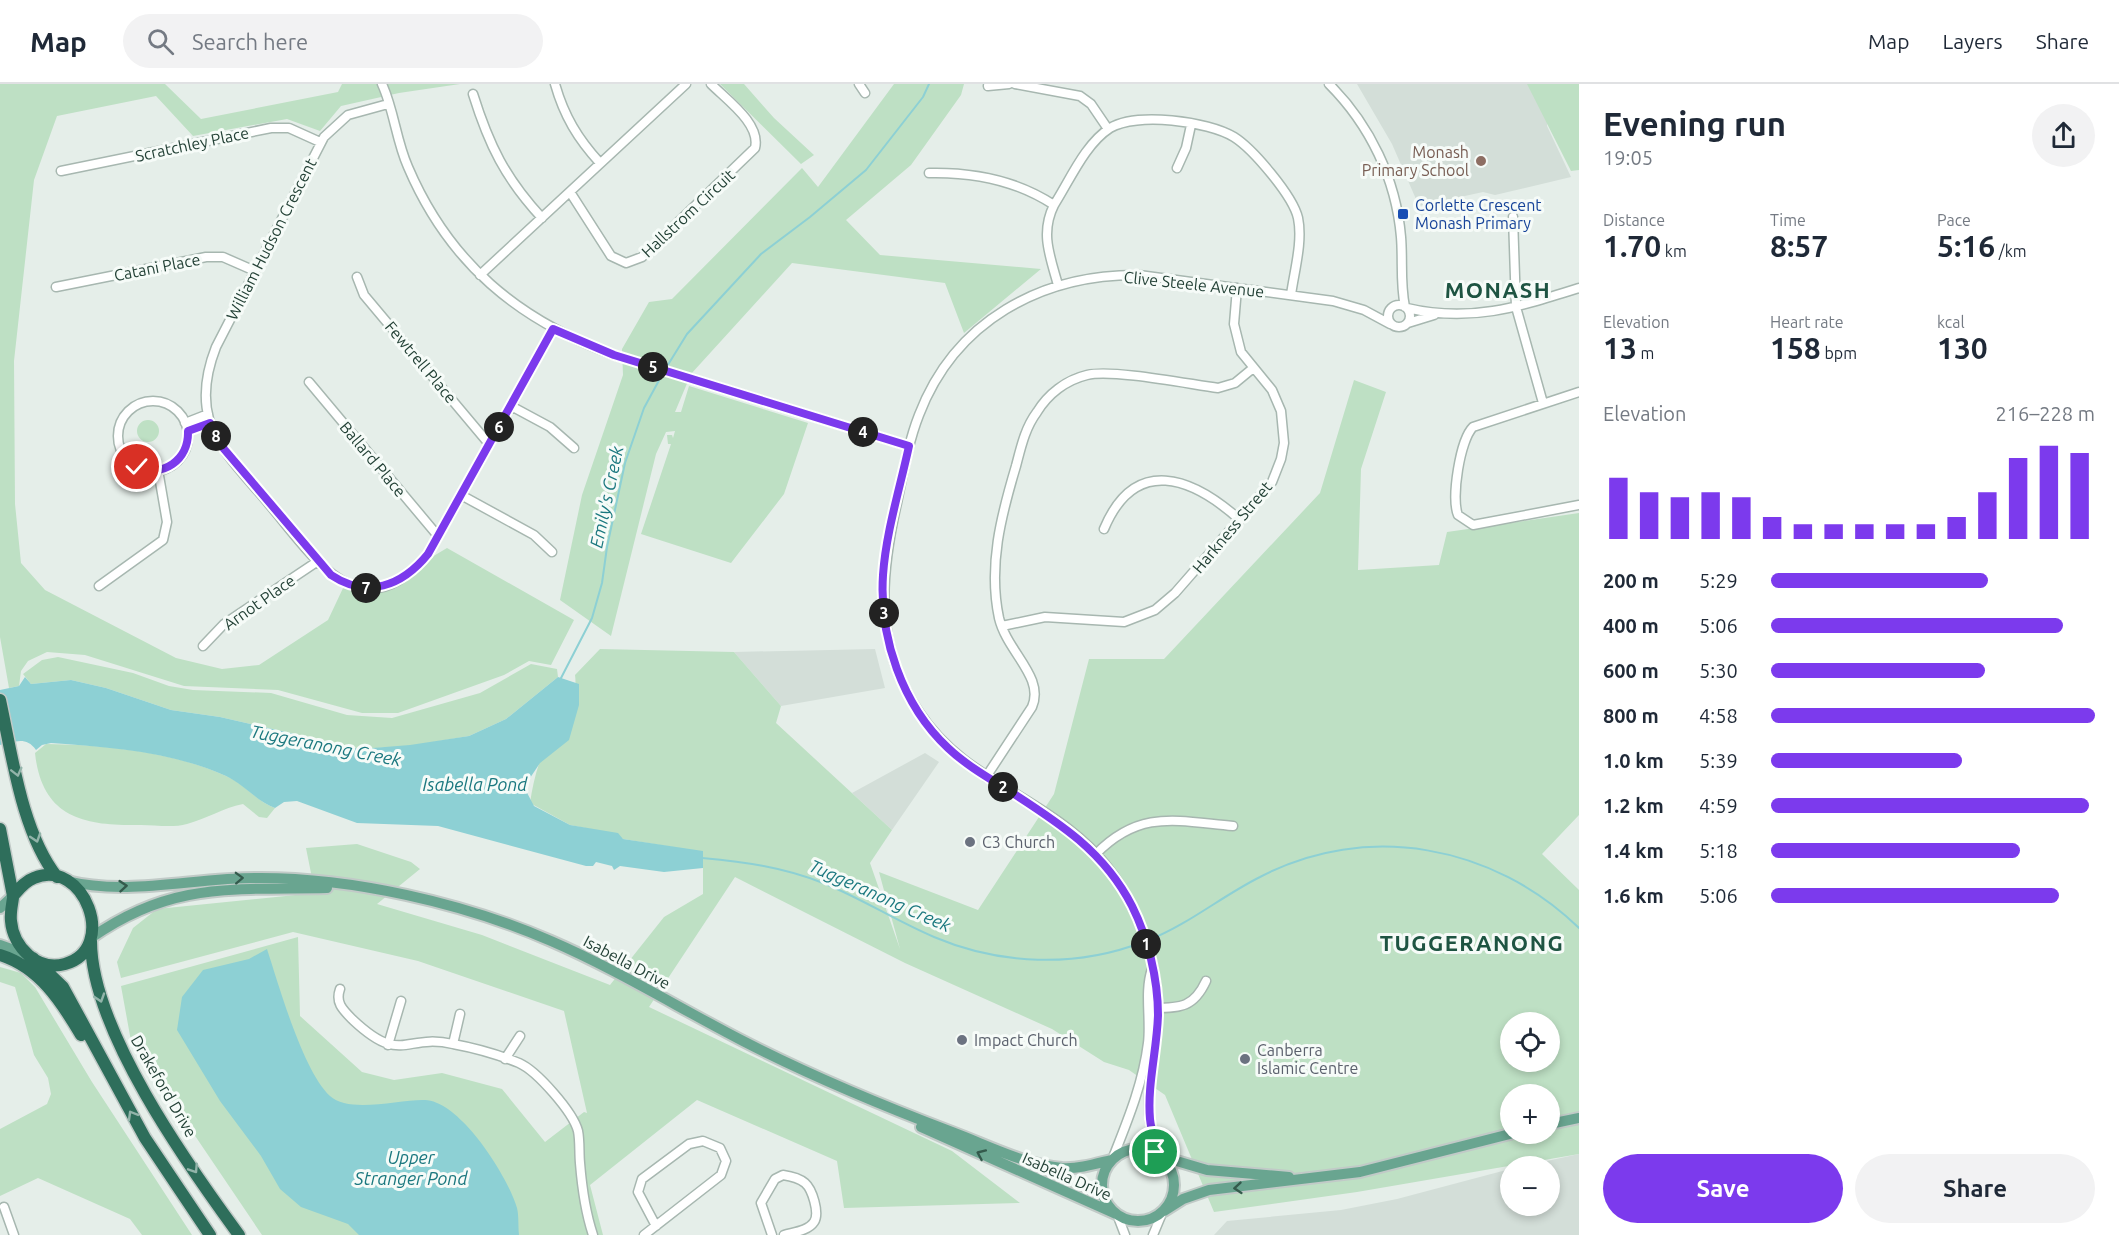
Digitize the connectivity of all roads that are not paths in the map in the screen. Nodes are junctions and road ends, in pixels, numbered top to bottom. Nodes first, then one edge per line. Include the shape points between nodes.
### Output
1 (555, 84) edge
2 (687, 84) edge
3 (711, 84) edge
4 (859, 84) edge
5 (1009, 84) edge
6 (1015, 84) edge
7 (1329, 84) edge
8 (386, 86) edge
9 (988, 86) dead end
10 (865, 93) dead end
11 (473, 94) dead end
12 (388, 104) junction
13 (1191, 125) junction
14 (1108, 129) junction
15 (320, 142) junction
16 (600, 163) junction
17 (1177, 168) dead end
18 (61, 171) dead end
19 (929, 173) dead end
20 (570, 192) junction
21 (1054, 204) junction
22 (1513, 217) dead end
23 (542, 218) junction
24 (255, 271) junction
25 (480, 275) junction
26 (357, 277) dead end
27 (1058, 285) junction
28 (1401, 286) junction
29 (56, 287) dead end
30 (1237, 288) junction
31 (1579, 288) edge
32 (1291, 295) junction
33 (1406, 307) junction
34 (1391, 308) junction
35 (1516, 308) junction
36 (1364, 310) junction
37 (1434, 315) junction
38 (1408, 323) junction
39 (1390, 324) junction
40 (553, 329) junction
41 (1252, 369) junction
42 (309, 382) dead end
43 (1579, 392) edge
44 (1543, 403) junction
45 (511, 406) junction
46 (209, 418) junction
47 (187, 427) junction
48 (489, 444) junction
49 (909, 446) junction
50 (574, 448) dead end
51 (158, 470) junction
52 (461, 495) junction
53 (1579, 505) edge
54 (1240, 520) junction
55 (1104, 529) dead end
56 (438, 536) junction
57 (552, 552) dead end
58 (318, 561) junction
59 (99, 585) dead end
60 (1002, 626) junction
61 (203, 646) dead end
62 (0, 700) edge
63 (986, 777) junction
64 (1233, 826) dead end
65 (0, 829) edge
66 (1096, 854) junction
67 (62, 879) junction
68 (351, 887) junction
69 (13, 897) junction
70 (0, 908) edge
71 (91, 940) junction
72 (0, 945) edge
73 (0, 955) edge
74 (31, 957) junction
75 (1206, 981) dead end
76 (340, 989) dead end
77 (401, 1001) dead end
78 (1154, 1008) junction
79 (460, 1014) dead end
80 (1153, 1028) junction
81 (520, 1036) dead end
82 (453, 1044) junction
83 (388, 1045) junction
84 (506, 1059) junction
85 (117, 1088) junction
86 (875, 1103) junction
87 (1579, 1118) edge
88 (1560, 1122) edge
89 (1500, 1137) edge
90 (1160, 1155) junction
91 (1112, 1160) junction
92 (1309, 1178) junction
93 (4, 1207) dead end
94 (1164, 1211) junction
95 (1117, 1214) junction
96 (656, 1226) junction
97 (14, 1235) edge
98 (210, 1235) edge
99 (239, 1235) edge
100 (593, 1235) edge
101 (644, 1235) edge
102 (772, 1235) edge
103 (784, 1235) edge
104 (1125, 1235) edge
105 (1153, 1235) edge

1 - 16 street via 572,128
2 - 16 street
3 - 20 street, Hallstrom Circuit via 752,127 755,148 642,257 626,263 611,256
4 - 10 street
5 - 9 street
6 - 14 street via 1080,96 1091,104
7 - 28 street via 1357,116 1385,167 1400,225
8 - 12 street
11 - 23 street via 501,167
12 - 15 street, William Hudson Crescent via 348,115
12 - 25 street via 401,150 423,199 449,240
13 - 14 street via 1143,118
13 - 17 street
13 - 32 street via 1226,133 1243,143 1294,206 1299,231
14 - 21 street via 1090,148
15 - 18 street, Scratchley Place via 289,128 271,128
15 - 24 street, William Hudson Crescent
16 - 20 street
19 - 21 street via 956,172 1019,185
20 - 23 street
21 - 27 street via 1048,215 1046,239
22 - 35 street
23 - 25 street
24 - 29 street, Catani Place via 223,257 206,257
24 - 46 street, William Hudson Crescent via 210,363 206,387
25 - 40 street via 506,298
26 - 48 street, Fewtrell Place via 364,295
27 - 30 street, Clive Steele Avenue via 1112,275 1139,275
27 - 49 street, Clive Steele Avenue via 1017,302 967,340 934,383
28 - 33 street
28 - 34 street
30 - 32 street, Clive Steele Avenue
30 - 41 street, Harkness Street via 1234,324
31 - 35 street
32 - 36 street, Clive Steele Avenue
33 - 34 street
33 - 37 street
33 - 38 street via 1410,314
34 - 36 street, Clive Steele Avenue
34 - 39 street
35 - 37 street
35 - 44 street
36 - 39 street, Clive Steele Avenue
37 - 38 street
38 - 39 street via 1399,328
40 - 45 street, William Hudson Crescent
40 - 49 street via 583,344 653,368
41 - 54 street, Harkness Street via 1268,384 1279,403 1284,443 1272,482
41 - 60 street via 1235,383 1218,388 1093,374 1072,380 1047,398 1025,433 1002,512 995,593
42 - 56 street, Ballard Place
43 - 44 street
44 - 53 street via 1479,424 1468,432 1455,508 1460,518 1476,525
45 - 48 street, William Hudson Crescent
45 - 50 street via 550,427
46 - 47 street
46 - 58 street, William Hudson Crescent via 224,449
47 - 51 street via 181,457
47 - 51 street via 174,408 164,402 134,406 122,420 118,438 124,456 137,467
48 - 52 street, William Hudson Crescent
49 - 63 street, Clive Steele Avenue via 884,566 883,608 891,649 904,686 931,730 966,764
51 - 59 street via 167,522 163,540
52 - 56 street, William Hudson Crescent
52 - 57 street via 534,535
54 - 55 street via 1198,490 1172,482 1149,481 1124,494
54 - 60 street, Harkness Street via 1169,599 1140,617 1108,623 1045,617
56 - 58 street, William Hudson Crescent via 418,567 384,586 356,587 343,583
58 - 61 street, Arnot Place via 224,624
60 - 63 street via 1013,652 1035,684 1036,696
62 -> 67 highway via 40,850
63 - 66 street, Clive Steele Avenue via 1061,823
64 - 66 street via 1171,820 1144,822 1121,832
65 - 69 highway
66 - 78 street, Clive Steele Avenue via 1120,884 1138,918 1152,969 1149,978
67 -> 68 main road, Isabella Drive via 101,888 291,878
67 - 69 highway via 49,875 35,877
67 - 71 highway via 78,889 89,905
68 - 71 main road, Isabella Drive via 238,888 188,893 138,910
68 - 86 main road, Isabella Drive via 433,901 505,922 577,953 799,1069
69 - 70 main road
69 - 74 highway via 13,932
71 - 74 highway via 70,963 56,966
71 -> 99 highway, Drakeford Drive via 98,992 126,1056 156,1110
72 - 74 main road
73 - 85 highway via 28,967 42,980
74 - 85 highway via 63,987
75 - 78 street via 1199,995 1188,1004
76 - 83 street via 338,1001 342,1009 370,1036
77 - 83 street
78 - 80 street, Clive Steele Avenue
79 - 82 street
80 - 90 street, Clive Steele Avenue via 1150,1122
80 - 91 street, Clive Steele Avenue via 1143,1074
81 - 84 street
82 - 83 street
82 - 84 street
84 - 100 street via 536,1075 578,1131 585,1207
98 -> 85 highway via 170,1178
86 - 91 main road, Isabella Drive via 1036,1163 1074,1168
95 -> 86 main road, Isabella Drive
87 - 88 main road
89 - 92 main road via 1409,1161
90 - 91 main road via 1136,1148
90 - 92 main road via 1207,1170
90 - 94 main road via 1169,1164 1175,1182 1174,1195
91 - 95 main road via 1102,1187 1105,1199
92 -> 94 main road via 1209,1190
93 - 97 street
94 - 95 main road via 1142,1221
94 - 105 street
95 - 104 street
96 - 96 street via 638,1192 642,1179 689,1144 703,1141 720,1148 726,1161 721,1175
96 - 101 street
102 - 103 street via 761,1203 775,1179 783,1176 804,1182 816,1211 808,1228

